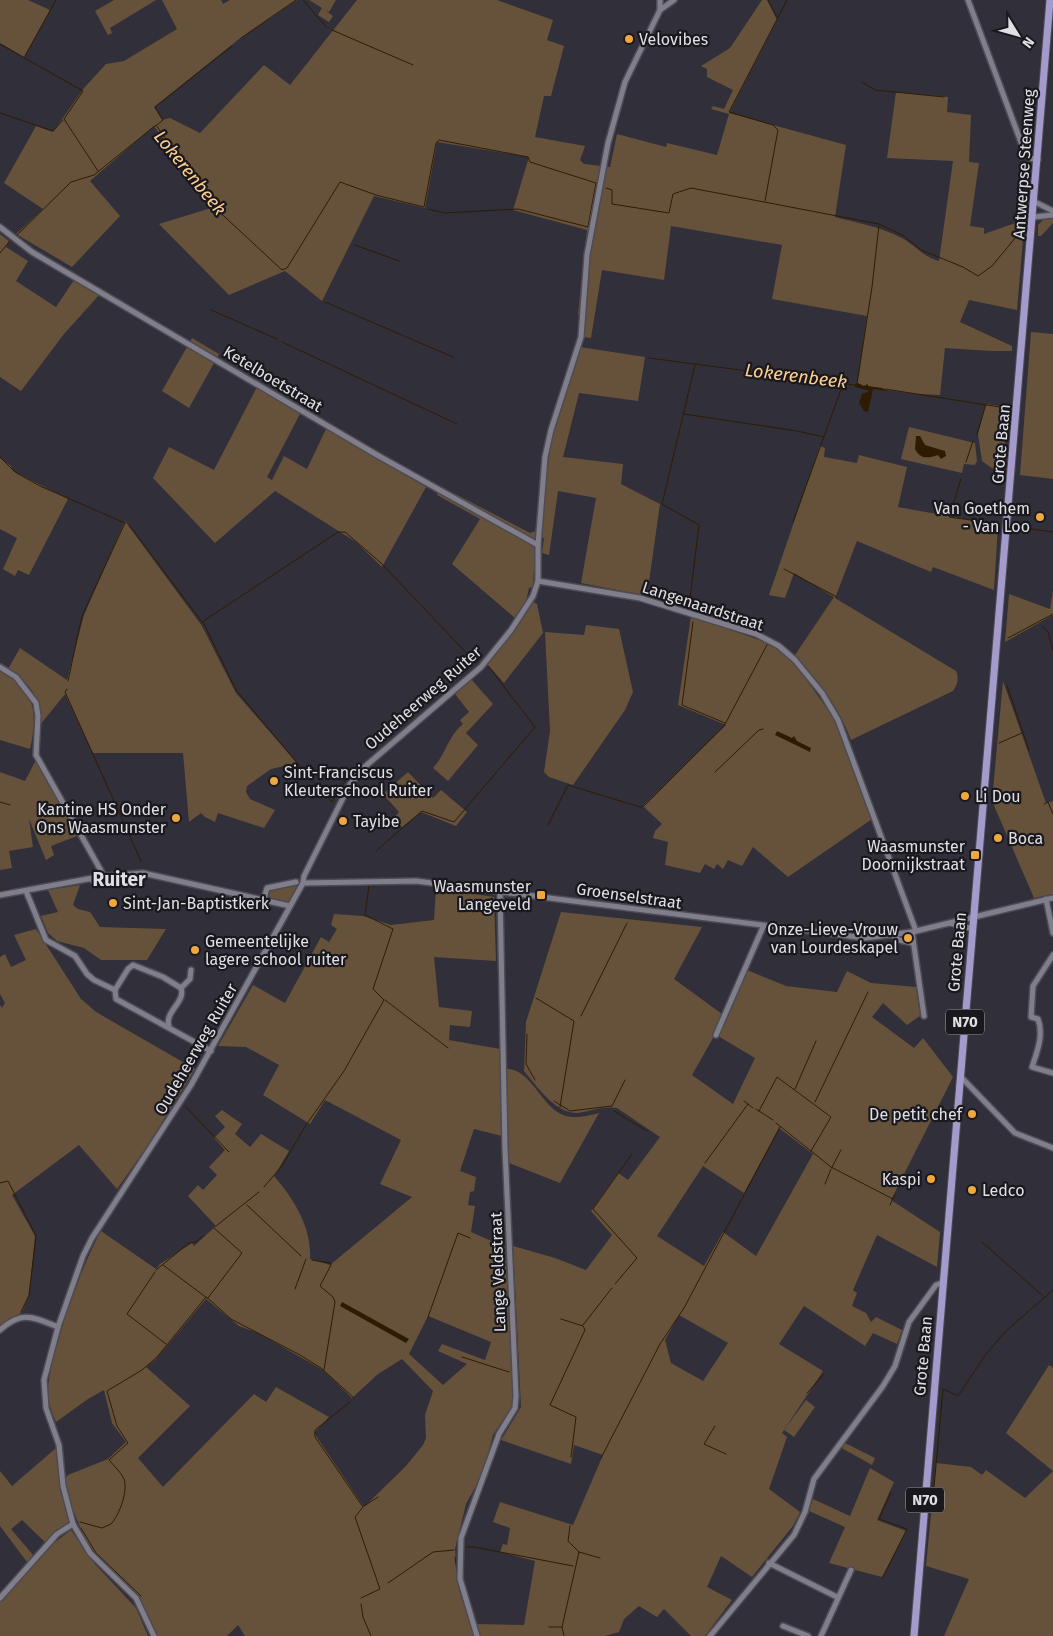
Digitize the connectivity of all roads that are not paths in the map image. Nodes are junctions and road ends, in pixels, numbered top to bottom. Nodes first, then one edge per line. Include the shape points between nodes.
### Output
1 (660, 0) edge
2 (674, 0) edge
3 (968, 0) edge
4 (1050, 0) edge
5 (660, 10) junction
6 (1038, 160) junction
7 (1035, 202) junction
8 (1053, 213) edge
9 (1034, 217) junction
10 (0, 227) edge
11 (1024, 330) joint
12 (538, 545) junction
13 (538, 581) junction
14 (0, 668) edge
15 (143, 873) junction
16 (104, 876) junction
17 (91, 879) junction
18 (296, 882) dead end
19 (303, 883) junction
20 (26, 890) junction
21 (500, 893) junction
22 (0, 896) edge
23 (1053, 898) edge
24 (264, 899) junction
25 (1046, 899) junction
26 (290, 906) junction
27 (974, 916) junction
28 (949, 923) junction
29 (763, 927) junction
30 (973, 929) junction
31 (914, 931) junction
32 (1053, 932) edge
33 (894, 936) junction
34 (913, 944) junction
35 (1053, 955) edge
36 (190, 970) dead end
37 (180, 988) junction
38 (115, 990) junction
39 (924, 1016) dead end
40 (169, 1026) junction
41 (716, 1036) dead end
42 (211, 1051) junction
43 (1053, 1073) edge
44 (961, 1077) junction
45 (1053, 1148) edge
46 (944, 1282) junction
47 (58, 1327) junction
48 (0, 1330) edge
49 (72, 1524) junction
50 (769, 1563) junction
51 (851, 1570) dead end
52 (837, 1597) junction
53 (0, 1598) edge
54 (783, 1626) dead end
55 (154, 1636) edge
56 (477, 1636) edge
57 (710, 1636) edge
58 (808, 1636) edge
59 (821, 1636) edge
60 (914, 1636) edge

1 - 5 street
2 - 5 street
3 - 6 street via 1025,153
4 - 6 main road, Antwerpse Steenweg / N70
5 - 12 street, Oudeheerweg Ruiter via 625,82 608,143 587,255 581,337 545,457
6 - 7 main road, Antwerpse Steenweg / N70
7 - 8 street
7 - 9 main road, Antwerpse Steenweg / N70
8 - 9 street
9 - 11 main road, Antwerpse Steenweg / N70
10 - 12 street, Ketelboetstraat via 32,252 377,455
11 - 27 main road, Grote Baan / N70
12 - 13 street, Oudeheerweg Ruiter
13 - 19 street, Oudeheerweg Ruiter via 528,605 481,667 361,770 349,786
13 - 31 street, Langenaardstraat via 640,598 704,616 756,634 779,646 795,660 822,693 838,720
14 - 16 street via 16,677 36,703 36,755
15 - 16 street
15 - 17 street via 119,884
15 - 24 street
16 - 17 street
17 - 20 street
18 - 24 street via 267,888
19 - 21 street, Groenselstraat via 416,881
19 - 26 street, Oudeheerweg Ruiter
20 - 22 street
20 - 38 street via 46,940 75,956 87,974
21 - 29 street, Groenselstraat
21 - 56 street, Lange Veldstraat via 505,1148 516,1396 515,1408 498,1436 461,1538 460,1579
23 - 25 street, Groenselstraat
24 - 26 street
25 - 27 street, Groenselstraat
25 - 32 street
26 - 42 street, Oudeheerweg Ruiter
27 - 28 street, Groenselstraat
27 - 30 main road, Grote Baan / N70
28 - 30 street, Groenselstraat
28 - 31 street, Groenselstraat
29 - 33 street, Groenselstraat via 853,938
29 - 41 street
30 - 44 main road, Grote Baan / N70
31 - 33 street, Groenselstraat
31 - 34 street, Langenaardstraat
33 - 34 street
34 - 39 street, Langenaardstraat
35 - 43 street via 1033,986 1031,1017 1038,1019 1040,1025 1039,1045 1032,1067
36 - 37 street via 190,979
37 - 38 street via 163,977 133,966
37 - 40 street via 181,995 168,1018
38 - 40 street via 116,999 121,1004
40 - 42 street
42 - 47 street, Oudeheerweg Ruiter via 92,1238
44 - 45 street via 1015,1133
44 - 46 main road, Grote Baan / N70
46 - 50 street via 936,1285 909,1322 895,1366 884,1386 814,1479 805,1512 794,1535
46 - 60 main road, Grote Baan / N70
47 - 48 street via 25,1316 15,1318
47 - 49 street, Oudeheerweg Ruiter via 44,1380 45,1400 59,1445 63,1486
49 - 53 street via 57,1534
49 - 55 street, Oudeheerweg Ruiter via 90,1553 136,1598
50 - 52 street
50 - 57 street
51 - 52 street
52 - 59 street
54 - 58 street

